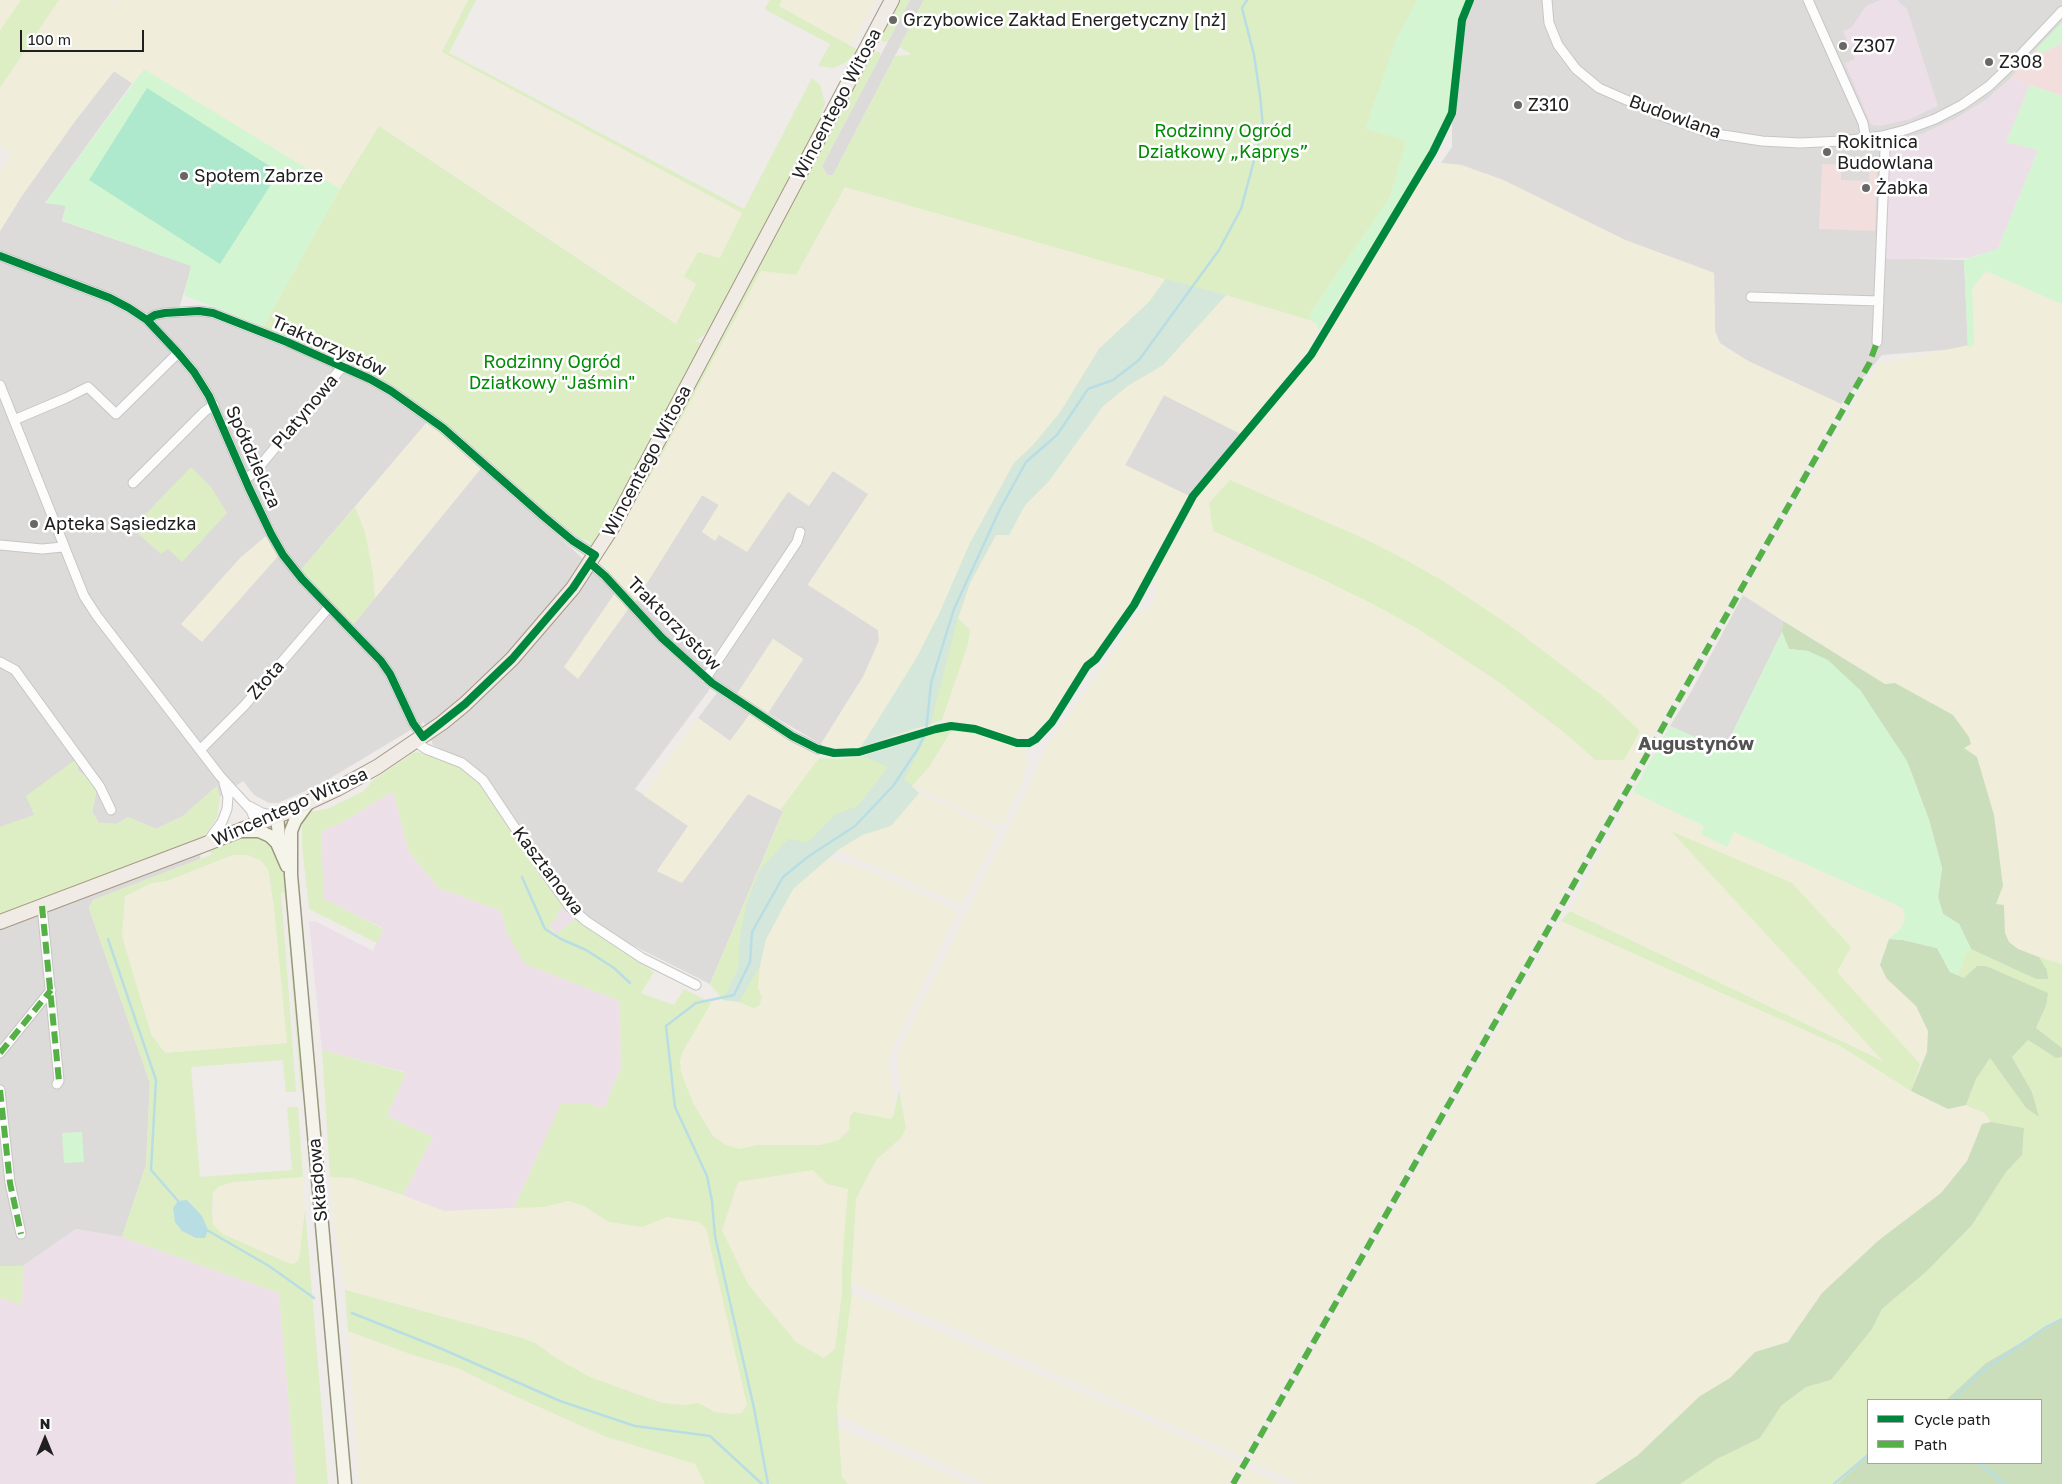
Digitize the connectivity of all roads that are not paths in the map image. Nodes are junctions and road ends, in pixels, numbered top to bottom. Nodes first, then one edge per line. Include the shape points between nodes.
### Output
1 (892, 0) edge
2 (1547, 0) edge
3 (1808, 0) edge
4 (2062, 11) edge
5 (1882, 136) junction
6 (1866, 139) junction
7 (0, 256) edge
8 (1751, 297) dead end
9 (1879, 301) junction
10 (147, 320) junction
11 (1877, 342) dead end
12 (178, 353) junction
13 (343, 366) junction
14 (0, 385) edge
15 (214, 405) junction
16 (14, 420) junction
17 (245, 479) junction
18 (133, 483) dead end
19 (800, 532) dead end
20 (0, 545) edge
21 (64, 547) junction
22 (593, 559) junction
23 (329, 607) junction
24 (0, 662) edge
25 (706, 678) junction
26 (419, 739) junction
27 (818, 749) dead end
28 (200, 750) junction
29 (220, 776) junction
30 (308, 803) junction
31 (246, 805) junction
32 (110, 810) dead end
33 (225, 815) junction
34 (277, 816) junction
35 (250, 826) junction
36 (235, 832) junction
37 (204, 845) junction
38 (285, 849) junction
39 (42, 906) junction
40 (0, 922) edge
41 (696, 985) dead end
42 (51, 990) junction
43 (0, 1053) edge
44 (56, 1084) dead end
45 (0, 1090) edge
46 (21, 1234) dead end
47 (345, 1484) edge

1 - 22 main road, Wincentego Witosa
2 - 6 street, Budowlana via 1549,23 1566,57 1588,80 1619,97 1710,133 1762,141 1810,143
3 - 6 street via 1863,123
4 - 5 street, Budowlana via 2004,72 1962,105 1927,122
5 - 6 street, Budowlana
5 - 9 street
7 - 10 street, Spółdzielcza via 110,298
8 - 9 street
9 - 11 street
10 - 12 street, Spółdzielcza
10 - 13 street, Traktorzystów via 160,314 213,313
12 - 15 street, Spółdzielcza
12 - 16 street via 116,414 88,387
13 - 17 street, Platynowa via 254,473
13 - 22 street, Traktorzystów via 384,387 443,428
14 - 16 street
15 - 17 street, Spółdzielcza
15 - 18 street
16 - 21 street
17 - 23 street, Spółdzielcza via 283,555
19 - 25 street via 797,542
20 - 21 street via 42,549
21 - 28 street via 89,605
22 - 25 street, Traktorzystów via 662,638
22 - 26 main road, Wincentego Witosa via 512,659 465,704
23 - 26 street, Spółdzielcza via 385,667
23 - 28 street, Złota via 244,706
24 - 32 street via 15,670 100,787
25 - 27 street, Traktorzystów via 760,716
26 - 30 main road, Wincentego Witosa via 365,775
26 - 41 street, Kasztanowa via 426,749 462,762 484,780 534,858 580,916 642,958
28 - 29 street
29 - 31 street
29 - 33 street via 228,797
30 - 34 main road, Wincentego Witosa
30 - 38 main road, Składowa via 292,826
31 - 34 street
31 - 35 street via 254,818
33 - 36 street via 227,826
33 - 37 street
34 - 35 main road, Wincentego Witosa
34 - 38 main road, Składowa
35 - 36 main road, Wincentego Witosa
36 - 37 main road, Wincentego Witosa
36 - 38 main road via 254,830 266,833
37 - 39 main road, Wincentego Witosa
38 - 47 main road, Składowa via 291,875
39 - 40 main road, Wincentego Witosa
39 - 42 street
42 - 43 street
42 - 44 street via 59,1081
45 - 46 street via 10,1183

